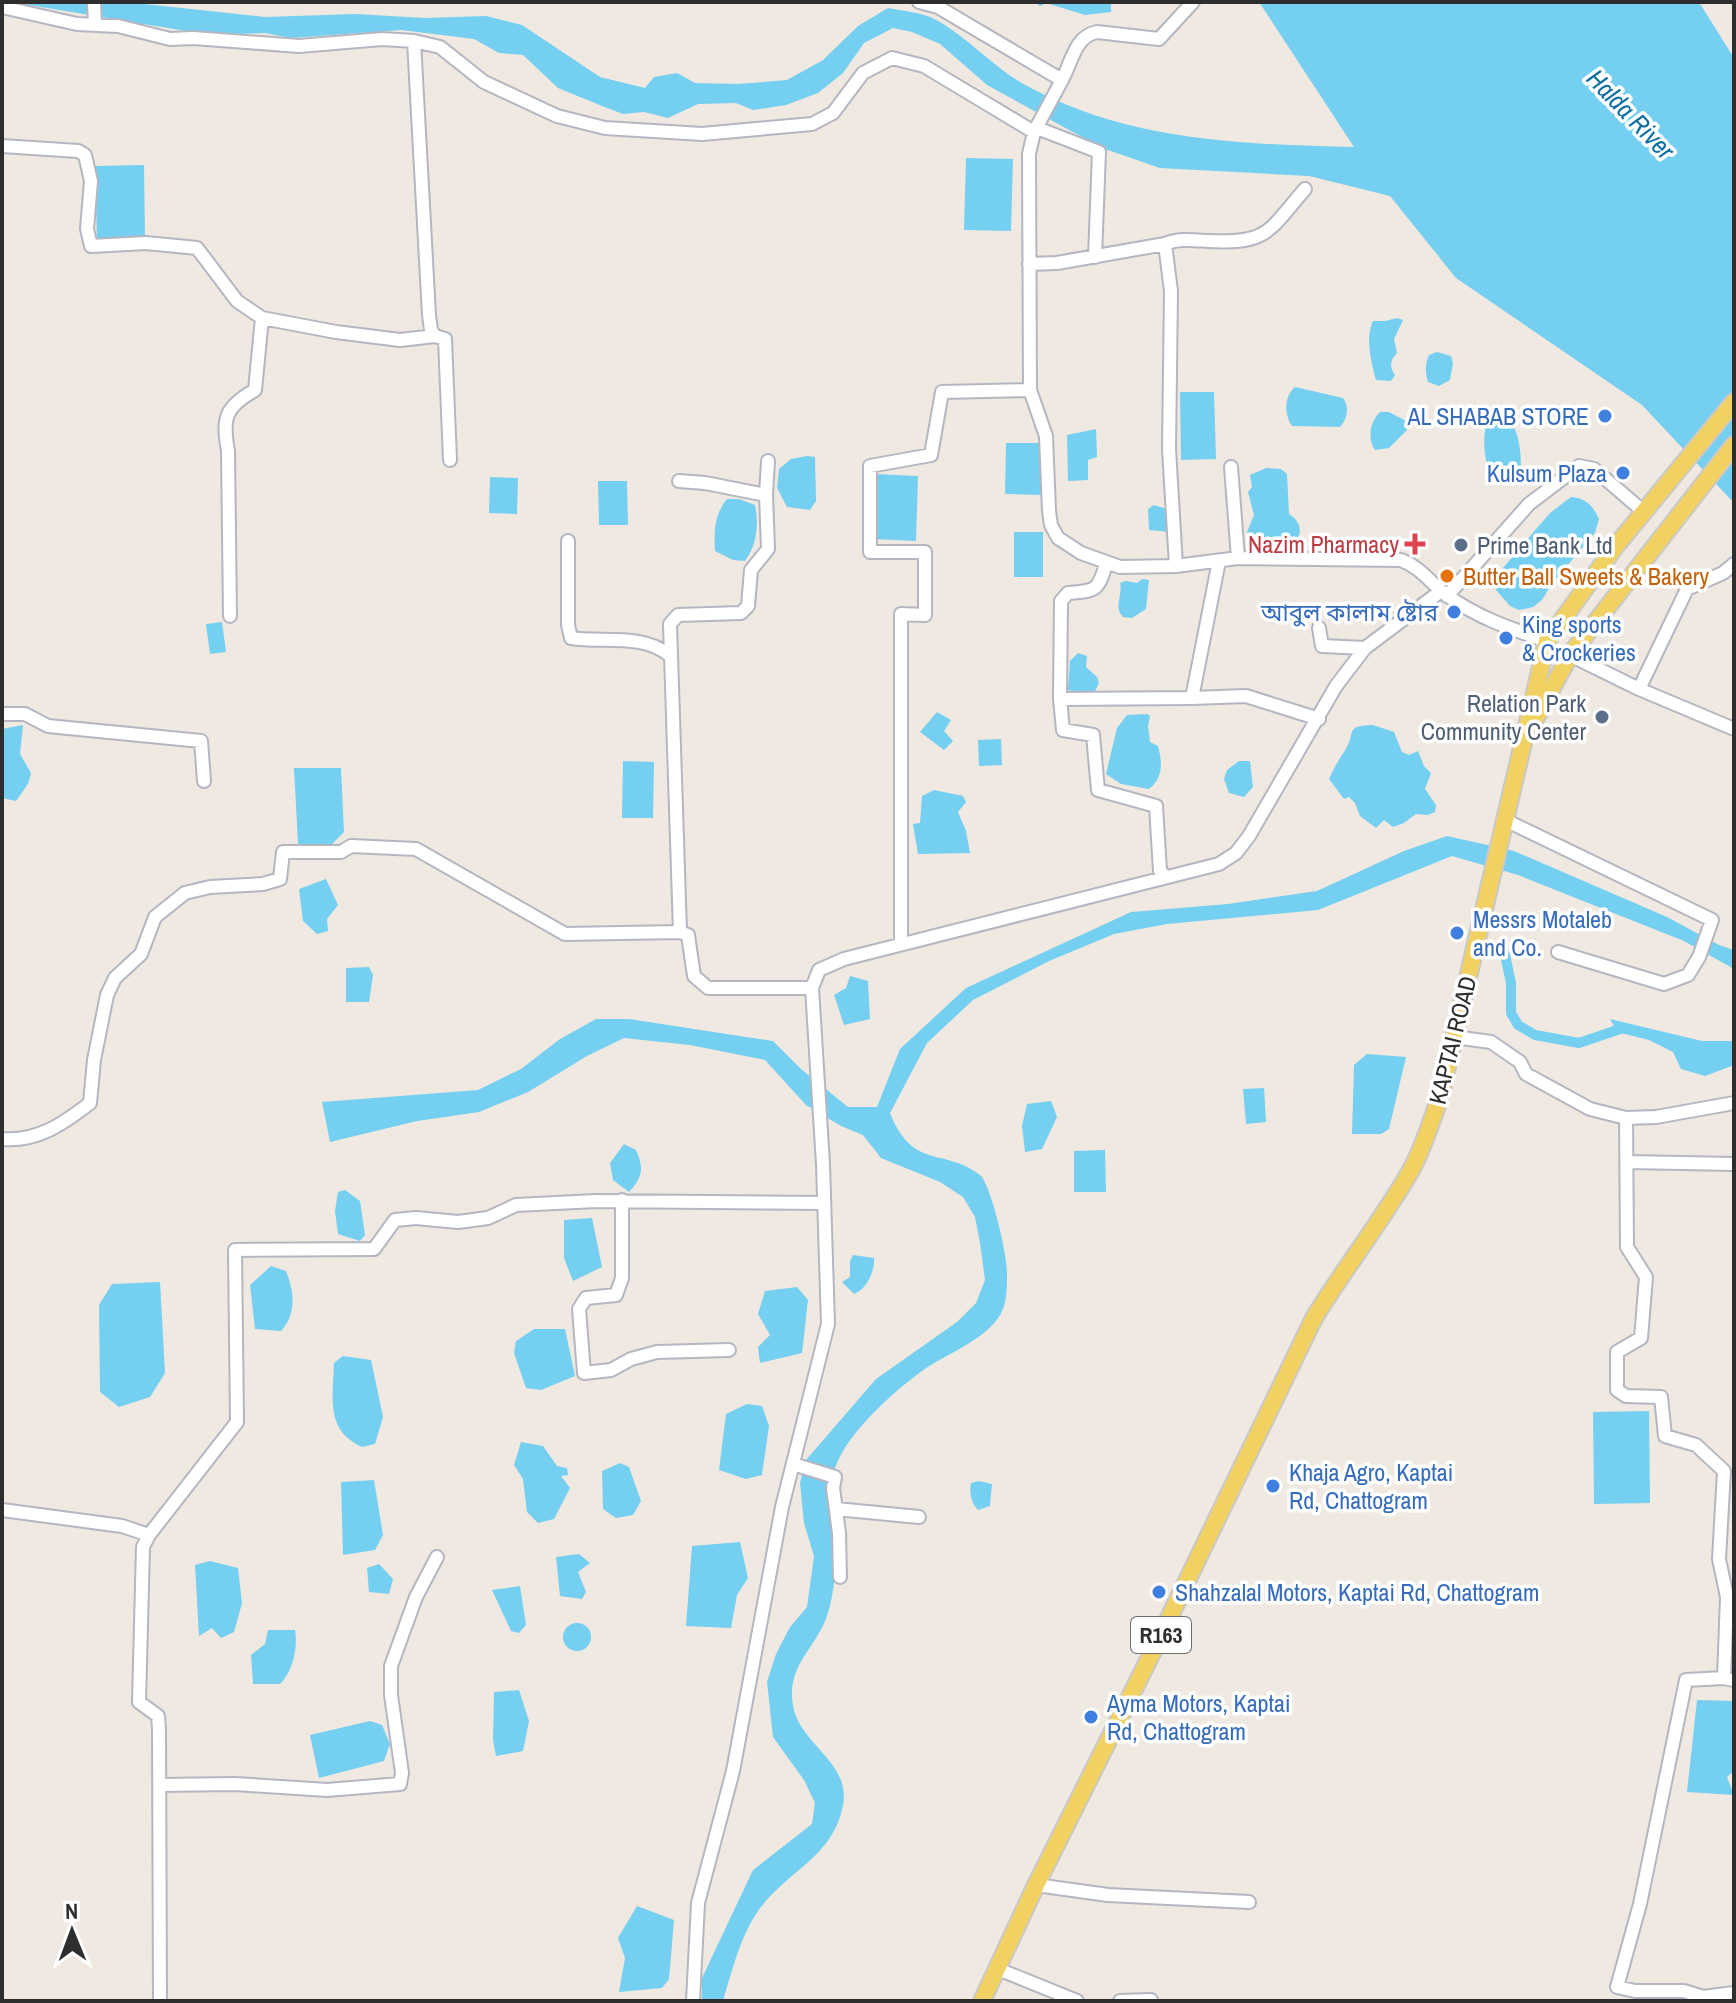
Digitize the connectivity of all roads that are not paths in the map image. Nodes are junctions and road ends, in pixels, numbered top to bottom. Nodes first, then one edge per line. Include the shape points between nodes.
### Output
1 (94, 2) edge
2 (919, 2) edge
3 (1193, 2) edge
4 (2, 7) edge
5 (95, 22) junction
6 (414, 41) junction
7 (1062, 80) junction
8 (1037, 127) junction
9 (2, 146) edge
10 (1305, 189) dead end
11 (1165, 244) junction
12 (1095, 257) junction
13 (1029, 264) junction
14 (262, 318) junction
15 (435, 336) junction
16 (1030, 390) junction
17 (1734, 402) edge
18 (1734, 445) edge
19 (450, 460) dead end
20 (768, 461) dead end
21 (1231, 467) dead end
22 (679, 481) dead end
23 (766, 495) junction
24 (1644, 512) junction
25 (568, 541) dead end
26 (1238, 558) junction
27 (1219, 561) junction
28 (1106, 564) junction
29 (1734, 564) edge
30 (1176, 566) junction
31 (1444, 593) junction
32 (230, 616) dead end
33 (1319, 628) dead end
34 (1547, 641) junction
35 (1365, 648) junction
36 (669, 655) junction
37 (1570, 655) junction
38 (1639, 689) junction
39 (1192, 698) junction
40 (1060, 699) junction
41 (2, 714) edge
42 (1319, 719) junction
43 (1734, 729) edge
44 (1523, 742) junction
45 (204, 781) dead end
46 (1505, 820) junction
47 (1165, 876) junction
48 (680, 932) junction
49 (901, 944) junction
50 (1558, 952) dead end
51 (812, 988) junction
52 (1454, 1037) junction
53 (1734, 1103) edge
54 (1626, 1118) junction
55 (2, 1139) edge
56 (1627, 1162) junction
57 (1734, 1164) edge
58 (622, 1200) junction
59 (824, 1203) junction
60 (729, 1350) dead end
61 (797, 1465) junction
62 (836, 1509) junction
63 (2, 1510) edge
64 (919, 1517) dead end
65 (149, 1535) junction
66 (437, 1557) dead end
67 (840, 1577) dead end
68 (1729, 1679) edge
69 (160, 1785) junction
70 (1036, 1885) junction
71 (1249, 1902) dead end
72 (998, 1969) junction
73 (1734, 1993) edge
74 (1151, 2000) edge
75 (160, 2001) edge
76 (693, 2001) edge
77 (982, 2001) edge
78 (1077, 2001) edge
79 (1120, 2001) edge

1 - 5 street
2 - 7 street via 938,7
3 - 7 street via 1159,39 1087,34
4 - 5 street via 77,24
5 - 6 street via 170,39 299,46
6 - 8 street via 440,47 484,82 557,116 605,128 702,134 812,124 833,113 863,73 892,58 924,66
6 - 15 street via 429,315
7 - 8 street
8 - 12 street via 1099,152
8 - 13 street via 1029,154
9 - 14 street via 85,155 91,181 91,246 146,243 197,248 237,301
10 - 11 street via 1274,226 1257,237
11 - 12 street
11 - 30 street via 1171,291 1169,449
12 - 13 street
13 - 16 street
14 - 15 street via 400,340
14 - 32 street via 255,390 236,401 224,428
15 - 19 street via 445,339
16 - 28 street via 1046,436 1051,525 1058,538
16 - 49 street via 942,392 931,455 870,466 870,552 925,552 925,615 901,614
17 - 24 main road, R163
18 - 37 main road, R163
20 - 23 street
21 - 26 street
22 - 23 street
23 - 36 street via 768,549 751,570 748,606 741,613 678,615 670,624
24 - 31 street via 1594,469 1579,466 1529,504
24 - 34 main road, R163
25 - 36 street via 571,638 639,642
26 - 27 street
26 - 31 street via 1401,560
27 - 30 street
27 - 39 street
28 - 30 street
28 - 40 street via 1100,585 1091,592 1068,593 1061,601
29 - 38 street via 1687,589
31 - 34 street via 1495,624
31 - 35 street
33 - 35 street via 1322,646
34 - 44 main road, R163
35 - 42 street
36 - 48 street
37 - 38 street
37 - 44 main road, R163
38 - 43 street
39 - 40 street
39 - 42 street via 1246,696
40 - 47 street via 1063,730 1093,735 1098,790 1156,806 1160,871
41 - 45 street via 25,714 48,726 201,741
42 - 47 street via 1236,853 1219,864
44 - 46 main road, KAPTAI ROAD / R163
46 - 50 street via 1712,920 1688,975 1664,984
46 - 52 main road, KAPTAI ROAD / R163
47 - 49 street
48 - 51 street via 688,935 694,976 708,988
48 - 55 street via 565,934 416,849 351,846 341,852 283,852 280,879 185,893 155,917 141,954 115,978 107,995 90,1103 58,1128 20,1141
49 - 51 street via 819,970
51 - 59 street
52 - 54 street via 1491,1042 1520,1062 1526,1074 1590,1109
52 - 70 main road, KAPTAI ROAD / R163 via 1440,1097 1410,1172 1314,1318
53 - 54 street
54 - 56 street
56 - 57 street
56 - 68 street via 1627,1247 1646,1277 1641,1338 1617,1352 1617,1390 1626,1396 1661,1397 1665,1436 1696,1445 1724,1471 1719,1559 1727,1597
58 - 59 street
58 - 60 street via 622,1278 616,1295 586,1298 579,1309 584,1373 611,1370 657,1352
58 - 65 street via 516,1205 488,1218 458,1222 395,1220 374,1249 235,1250 237,1422
59 - 61 street via 828,1324
61 - 62 street via 835,1477
61 - 76 street via 782,1507 733,1771 698,1903
62 - 64 street
62 - 67 street
63 - 65 street via 122,1526
65 - 69 street via 143,1547 139,1702 158,1716
66 - 69 street via 391,1666 400,1784 327,1790
68 - 73 street via 1686,1680 1640,1904 1617,1987 1703,1997
69 - 75 street
70 - 71 street via 1108,1895
70 - 72 main road, R163
72 - 77 main road, R163
72 - 78 street
74 - 79 street

